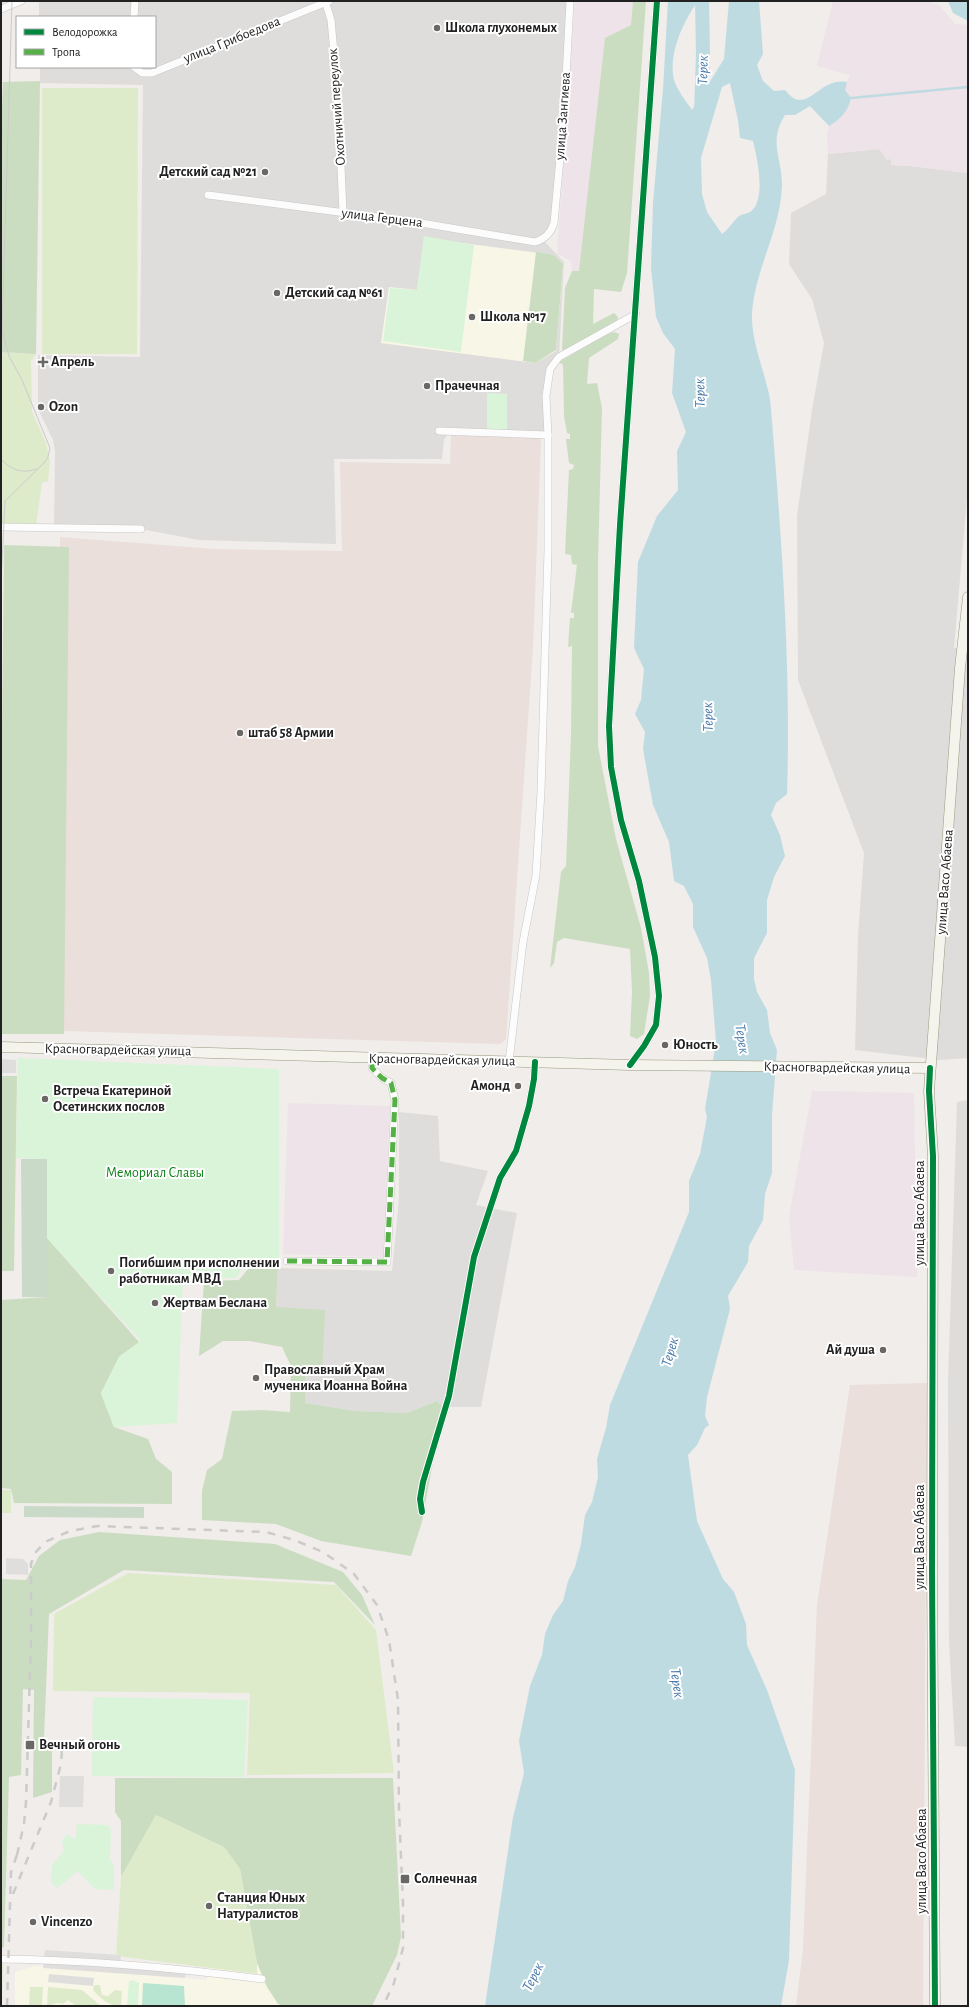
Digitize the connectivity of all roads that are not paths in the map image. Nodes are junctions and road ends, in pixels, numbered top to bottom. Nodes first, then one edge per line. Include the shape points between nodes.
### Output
1 (21, 1) edge
2 (135, 1) edge
3 (570, 1) edge
4 (657, 1) edge
5 (327, 2) edge
6 (1, 9) edge
7 (134, 16) edge
8 (135, 68) edge
9 (208, 196) dead end
10 (343, 213) junction
11 (551, 231) joint
12 (636, 314) junction
13 (439, 432) dead end
14 (548, 435) junction
15 (1, 527) edge
16 (141, 529) dead end
17 (968, 597) edge
18 (1, 1048) edge
19 (372, 1058) junction
20 (509, 1062) junction
21 (535, 1062) junction
22 (630, 1064) junction
23 (930, 1068) junction
24 (287, 1261) dead end
25 (422, 1512) dead end
26 (1, 1958) edge
27 (262, 1980) dead end
28 (935, 2006) edge

1 - 6 street
2 - 7 street
3 - 11 street, улица Зангиева via 564,115 554,223
4 - 12 street
5 - 8 street, улица Грибоедова via 152,73 142,73
5 - 10 street, Охотничий переулок via 338,96
9 - 10 street, улица Герцена
10 - 11 street, улица Герцена via 535,242 543,240
12 - 14 street via 559,357 553,363 547,377
12 - 22 street via 620,525 609,726 610,767 621,820 639,881 655,957 659,996 656,1025
13 - 14 street
14 - 20 street via 548,558 536,875 523,942
15 - 16 street
17 - 23 main road, улица Васо Абаева via 960,668
18 - 19 main road, Красногвардейская улица
19 - 20 main road, Красногвардейская улица
19 - 24 street via 372,1068 391,1083 395,1100 387,1262
20 - 21 main road, Красногвардейская улица
21 - 22 main road, Красногвардейская улица
21 - 25 street via 529,1106 516,1151 500,1178 474,1257 449,1396 423,1482 420,1499
22 - 23 main road, Красногвардейская улица
23 - 28 main road, улица Васо Абаева via 933,1156
26 - 27 street via 192,1971

